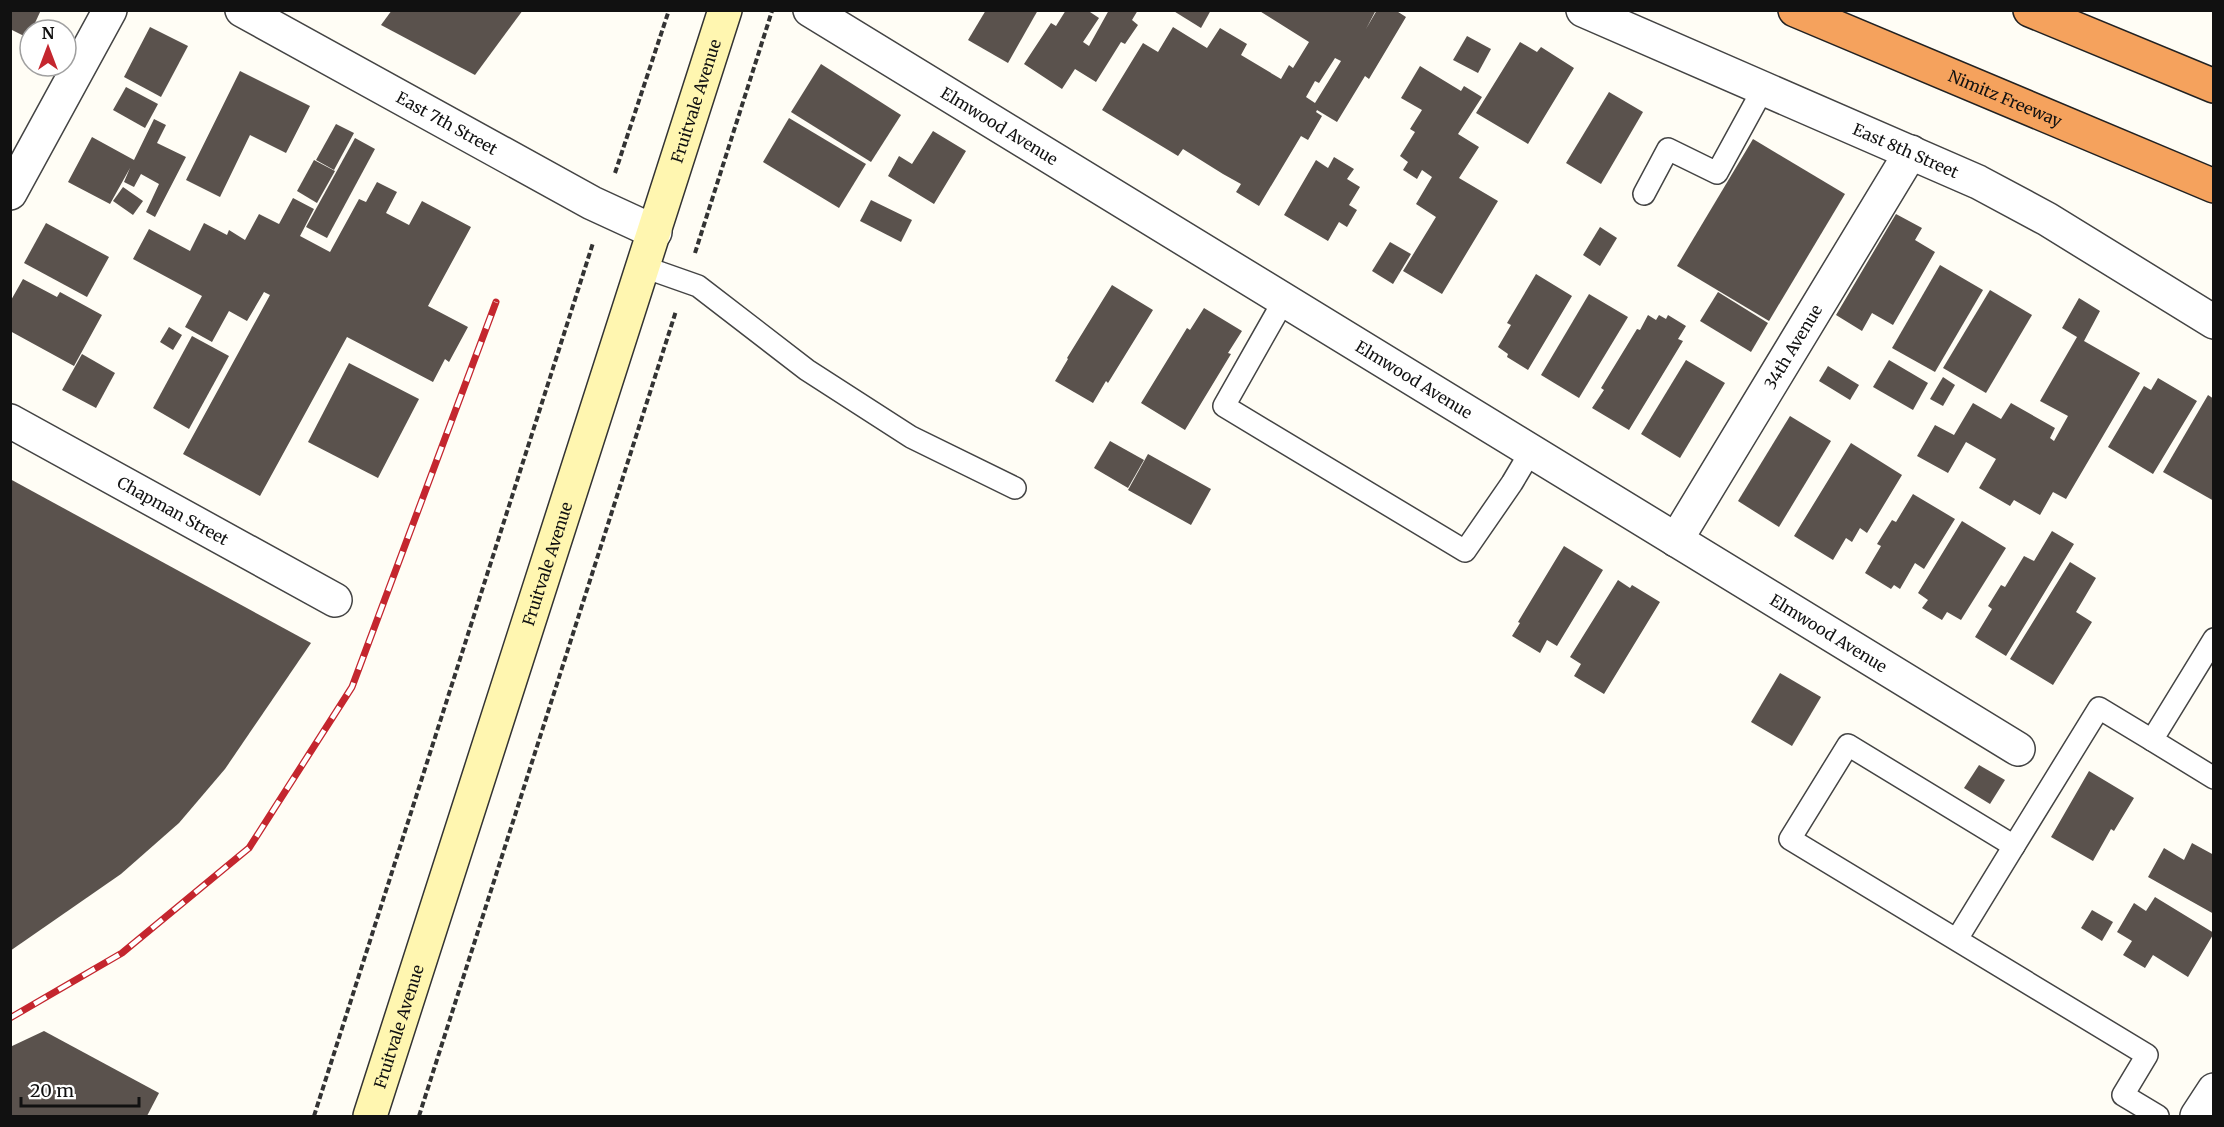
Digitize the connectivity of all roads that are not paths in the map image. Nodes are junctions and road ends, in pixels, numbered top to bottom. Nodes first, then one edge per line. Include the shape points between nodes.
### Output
1 (110, 10) edge
2 (242, 10) edge
3 (725, 10) edge
4 (810, 10) edge
5 (1583, 10) edge
6 (1795, 10) edge
7 (2030, 10) edge
8 (2214, 86) edge
9 (1763, 88) junction
10 (1911, 152) junction
11 (2214, 186) edge
12 (10, 193) edge
13 (1644, 194) dead end
14 (655, 232) junction
15 (644, 267) junction
16 (1284, 300) junction
17 (2214, 322) edge
18 (10, 421) edge
19 (1531, 451) junction
20 (1016, 488) dead end
21 (1676, 540) junction
22 (335, 600) dead end
23 (2214, 639) edge
24 (2152, 740) junction
25 (2018, 749) dead end
26 (2214, 778) edge
27 (2014, 846) junction
28 (1957, 939) junction
29 (2214, 1090) edge
30 (370, 1116) edge
31 (2158, 1116) edge
32 (2197, 1116) edge

1 - 12 street
2 - 14 street, East 7th Street via 583,198
3 - 14 main road, Fruitvale Avenue
4 - 16 street, Elmwood Avenue
5 - 9 street, East 8th Street
6 - 11 highway, Nimitz Freeway
7 - 8 highway
9 - 10 street, East 8th Street
9 - 13 lane via 1717,173 1668,149
10 - 17 street, East 8th Street via 2048,219
10 - 21 street, 34th Avenue
14 - 15 main road, Fruitvale Avenue
15 - 20 lane via 698,286 807,370 911,437
15 - 30 main road, Fruitvale Avenue
16 - 19 street, Elmwood Avenue
16 - 19 lane via 1224,406 1465,551
18 - 22 street, Chapman Street
19 - 21 street, Elmwood Avenue
21 - 25 street, Elmwood Avenue
23 - 24 lane
24 - 26 lane
24 - 27 lane via 2099,708
27 - 28 lane
27 - 28 lane via 1848,745 1790,838
28 - 31 lane via 2147,1055 2123,1095
29 - 32 street

